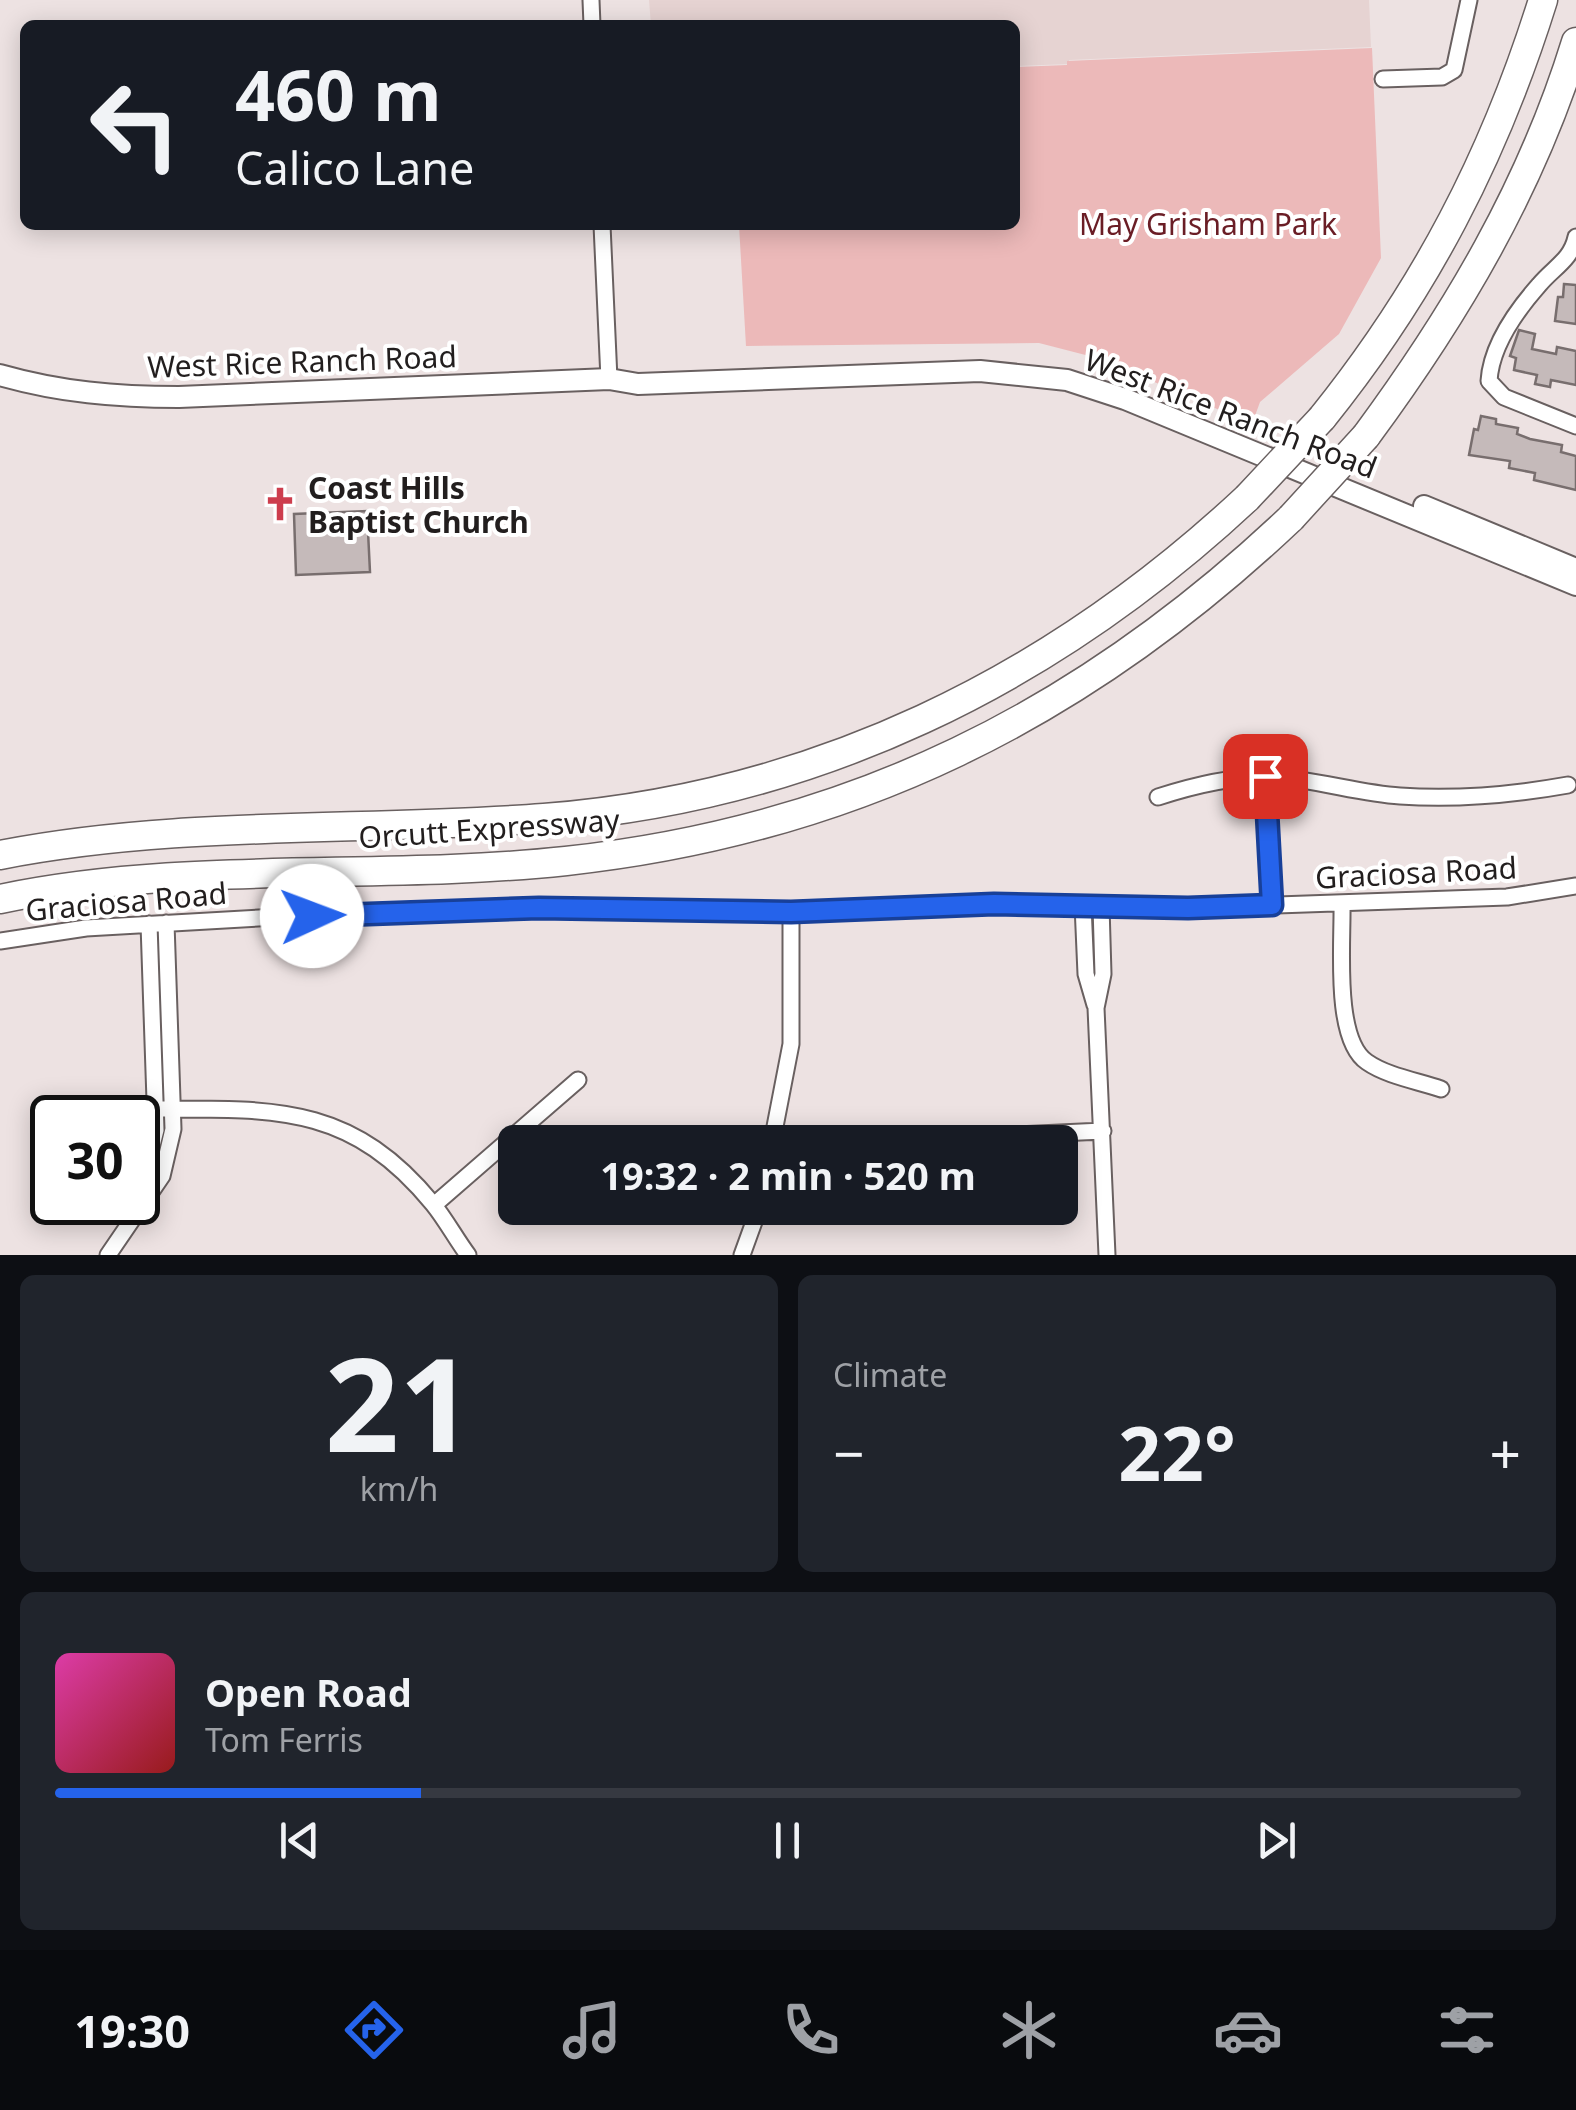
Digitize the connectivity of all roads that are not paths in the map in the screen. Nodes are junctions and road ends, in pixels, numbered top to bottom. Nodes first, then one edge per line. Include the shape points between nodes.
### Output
1 (1469, 0) edge
2 (1543, 0) edge
3 (1576, 42) edge
4 (1383, 79) dead end
5 (602, 230) edge
6 (1575, 248) edge
7 (0, 375) edge
8 (609, 379) junction
9 (1576, 426) edge
10 (1576, 569) edge
11 (1576, 585) edge
12 (1265, 776) junction
13 (1568, 785) dead end
14 (1158, 797) dead end
15 (0, 855) edge
16 (1576, 886) edge
17 (0, 899) edge
18 (1342, 903) junction
19 (1272, 905) junction
20 (1083, 906) junction
21 (1101, 906) junction
22 (791, 912) junction
23 (157, 924) junction
24 (0, 941) edge
25 (1096, 1008) junction
26 (578, 1080) dead end
27 (1441, 1089) dead end
28 (165, 1109) junction
29 (775, 1125) edge
30 (1103, 1132) junction
31 (1078, 1133) edge
32 (160, 1178) edge
33 (434, 1205) junction
34 (125, 1225) edge
35 (752, 1225) edge
36 (108, 1255) edge
37 (468, 1255) edge
38 (742, 1255) edge
39 (1108, 1255) edge

1 - 4 street via 1454,70
2 - 15 highway, Orcutt Expressway, bridge via 1485,158 1438,251 1401,314 1322,418 1246,498 1154,579 1024,669 850,750 656,803 546,818 130,838
3 - 17 highway, Orcutt Expressway, bridge via 1510,209 1432,346 1366,436 1234,572 1046,708 948,758 754,828 565,861 136,881
5 - 8 street
6 - 9 street via 1514,318 1490,360 1489,381 1504,397
7 - 8 main road, West Rice Ranch Road via 109,397
8 - 10 main road, West Rice Ranch Road via 812,364 1036,362 1126,387
8 - 11 main road, West Rice Ranch Road via 638,384 980,370 1067,380
12 - 13 street via 1455,799
12 - 14 street
12 - 19 street
16 - 18 street, Graciosa Road via 1507,897
18 - 19 street, Graciosa Road
18 - 27 street via 1351,1044 1371,1066
19 - 21 street, Graciosa Road
20 - 21 street, Graciosa Road
20 - 22 street, Graciosa Road
20 - 25 street via 1086,974
21 - 25 street via 1103,974
22 - 23 street, Graciosa Road via 539,908
22 - 29 street via 791,1044
23 - 24 street, Graciosa Road
23 - 28 street
25 - 30 street
26 - 33 street
28 - 32 street via 174,1129
28 - 33 street via 297,1114 336,1125 364,1140
30 - 31 street
30 - 39 street
33 - 37 street
34 - 36 street
35 - 38 street

